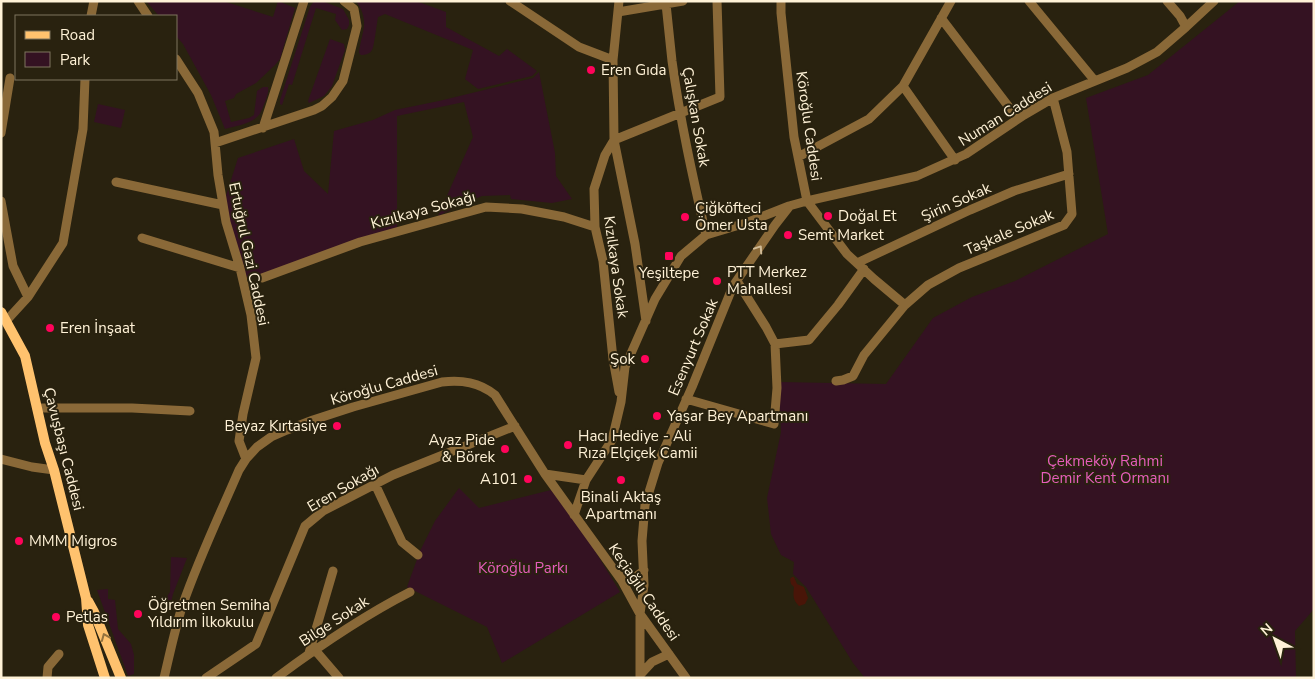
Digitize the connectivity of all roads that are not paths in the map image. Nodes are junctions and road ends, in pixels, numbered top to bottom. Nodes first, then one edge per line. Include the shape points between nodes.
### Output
1 (94, 1) edge
2 (138, 1) edge
3 (304, 1) edge
4 (344, 1) edge
5 (510, 1) edge
6 (618, 1) edge
7 (683, 1) edge
8 (717, 1) edge
9 (781, 1) edge
10 (951, 1) edge
11 (1029, 1) edge
12 (1167, 1) edge
13 (1214, 1) edge
14 (666, 4) junction
15 (618, 12) junction
16 (91, 15) edge
17 (147, 15) edge
18 (941, 18) junction
19 (1186, 28) junction
20 (613, 60) junction
21 (178, 61) edge
22 (10, 78) dead end
23 (85, 80) edge
24 (1095, 81) junction
25 (902, 86) junction
26 (1053, 98) junction
27 (681, 114) junction
28 (1018, 119) junction
29 (263, 128) junction
30 (1, 133) edge
31 (614, 140) junction
32 (215, 143) junction
33 (798, 157) junction
34 (955, 160) junction
35 (1069, 174) junction
36 (116, 182) dead end
37 (1, 201) edge
38 (807, 202) junction
39 (223, 205) junction
40 (789, 206) junction
41 (595, 226) junction
42 (706, 235) junction
43 (142, 238) dead end
44 (860, 266) junction
45 (240, 268) junction
46 (262, 278) dead end
47 (737, 281) junction
48 (28, 297) junction
49 (906, 305) junction
50 (4, 317) edge
51 (646, 321) junction
52 (774, 344) junction
53 (836, 381) dead end
54 (686, 399) junction
55 (621, 402) junction
56 (37, 408) junction
57 (190, 411) dead end
58 (515, 426) junction
59 (1, 459) edge
60 (246, 459) junction
61 (54, 470) junction
62 (545, 474) junction
63 (586, 480) junction
64 (375, 484) junction
65 (574, 515) junction
66 (418, 555) dead end
67 (644, 570) junction
68 (332, 571) dead end
69 (617, 574) junction
70 (410, 592) dead end
71 (86, 598) junction
72 (640, 614) junction
73 (312, 652) junction
74 (59, 654) dead end
75 (669, 654) junction
76 (640, 676) edge
77 (47, 678) edge
78 (105, 678) edge
79 (121, 678) edge
80 (164, 678) edge
81 (206, 678) edge
82 (276, 678) edge
83 (339, 678) edge
84 (686, 678) edge

1 - 16 street
2 - 17 street
3 - 29 street
4 - 29 street via 354,8 357,26 343,81 337,91 314,110
5 - 20 street via 579,47
6 - 15 street
7 - 14 street
8 - 27 street via 720,97
9 - 33 street, Köroğlu Caddesi
10 - 18 street
11 - 24 street
12 - 19 street
13 - 19 street, Numan Caddesi
14 - 15 street
14 - 27 street, Çalışkan Sokak
15 - 20 street
18 - 25 street
18 - 28 street
19 - 24 street, Numan Caddesi via 1157,52
20 - 31 street
21 - 32 street, Ertuğrul Gazi Caddesi via 198,93 214,132
22 - 30 street
23 - 48 street via 83,129 63,243
24 - 26 street, Numan Caddesi
25 - 33 street via 869,119
25 - 34 street
26 - 28 street, Numan Caddesi
26 - 35 street, Taşkale Sokak via 1068,152
27 - 31 street
27 - 42 street, Çalışkan Sokak
28 - 34 street, Numan Caddesi
29 - 32 street
31 - 41 street, Kızılkaya Sokak via 605,155 594,189
31 - 51 street via 635,244
32 - 39 street, Ertuğrul Gazi Caddesi
33 - 38 street, Köroğlu Caddesi
34 - 38 street, Numan Caddesi via 917,176
35 - 44 street, Şirin Sokak via 970,210
35 - 49 street, Taşkale Sokak via 1072,214 1064,225 959,268 928,284
36 - 39 street
37 - 48 street via 13,266
38 - 40 street, Numan Caddesi
38 - 44 street, Köroğlu Caddesi
39 - 45 street, Ertuğrul Gazi Caddesi
40 - 42 street
47 -> 40 street, Esenyurt Sokak
41 - 46 street, Kızılkaya Sokağı via 522,208 486,207 360,242
41 - 55 street, Kızılkaya Sokak via 603,262
42 - 51 street via 681,256
43 - 45 street
44 - 49 street, Köroğlu Caddesi
44 - 52 street via 838,305 809,340
45 - 60 street, Ertuğrul Gazi Caddesi via 251,315 256,358 239,441
47 - 52 street
47 - 54 street, Esenyurt Sokak
48 - 50 street
49 - 53 street, Taşkale Sokak via 864,355 853,376
50 - 56 main road, Çavuşbaşı Caddesi via 24,356
51 - 55 street via 625,367
52 - 54 street via 777,388 774,424
54 - 67 street, Esenyurt Sokak via 658,463 645,505
55 - 63 street via 612,440
56 - 57 street
56 - 61 main road, Çavuşbaşı Caddesi
58 - 60 street, Köroğlu Caddesi via 489,390 458,380 313,420 271,437
58 - 62 street, Köroğlu Caddesi
58 - 64 street, Eren Sokağı
59 - 61 street
60 - 80 street, Köroğlu Caddesi via 183,604
61 - 71 main road, Çavuşbaşı Caddesi
62 - 63 street
62 - 65 street, Keçiağılı Caddesi
63 - 65 street
64 - 66 street via 402,542
64 - 81 street, Eren Sokağı via 323,512 305,526 256,644
65 - 69 street, Keçiağılı Caddesi
67 - 69 street via 628,579
67 - 72 street, Esenyurt Sokak
68 - 73 street
69 - 72 street, Keçiağılı Caddesi
70 - 73 street, Bilge Sokak via 379,608
71 - 78 main road, Çavuşbaşı Caddesi via 88,625
79 -> 71 main road, Çavuşbaşı Caddesi
72 - 75 street, Keçiağılı Caddesi
72 - 76 street, Esenyurt Sokak
73 - 82 street, Bilge Sokak
73 - 83 street
74 - 77 street via 48,667
75 - 76 street via 652,662
75 - 84 street, Keçiağılı Caddesi

